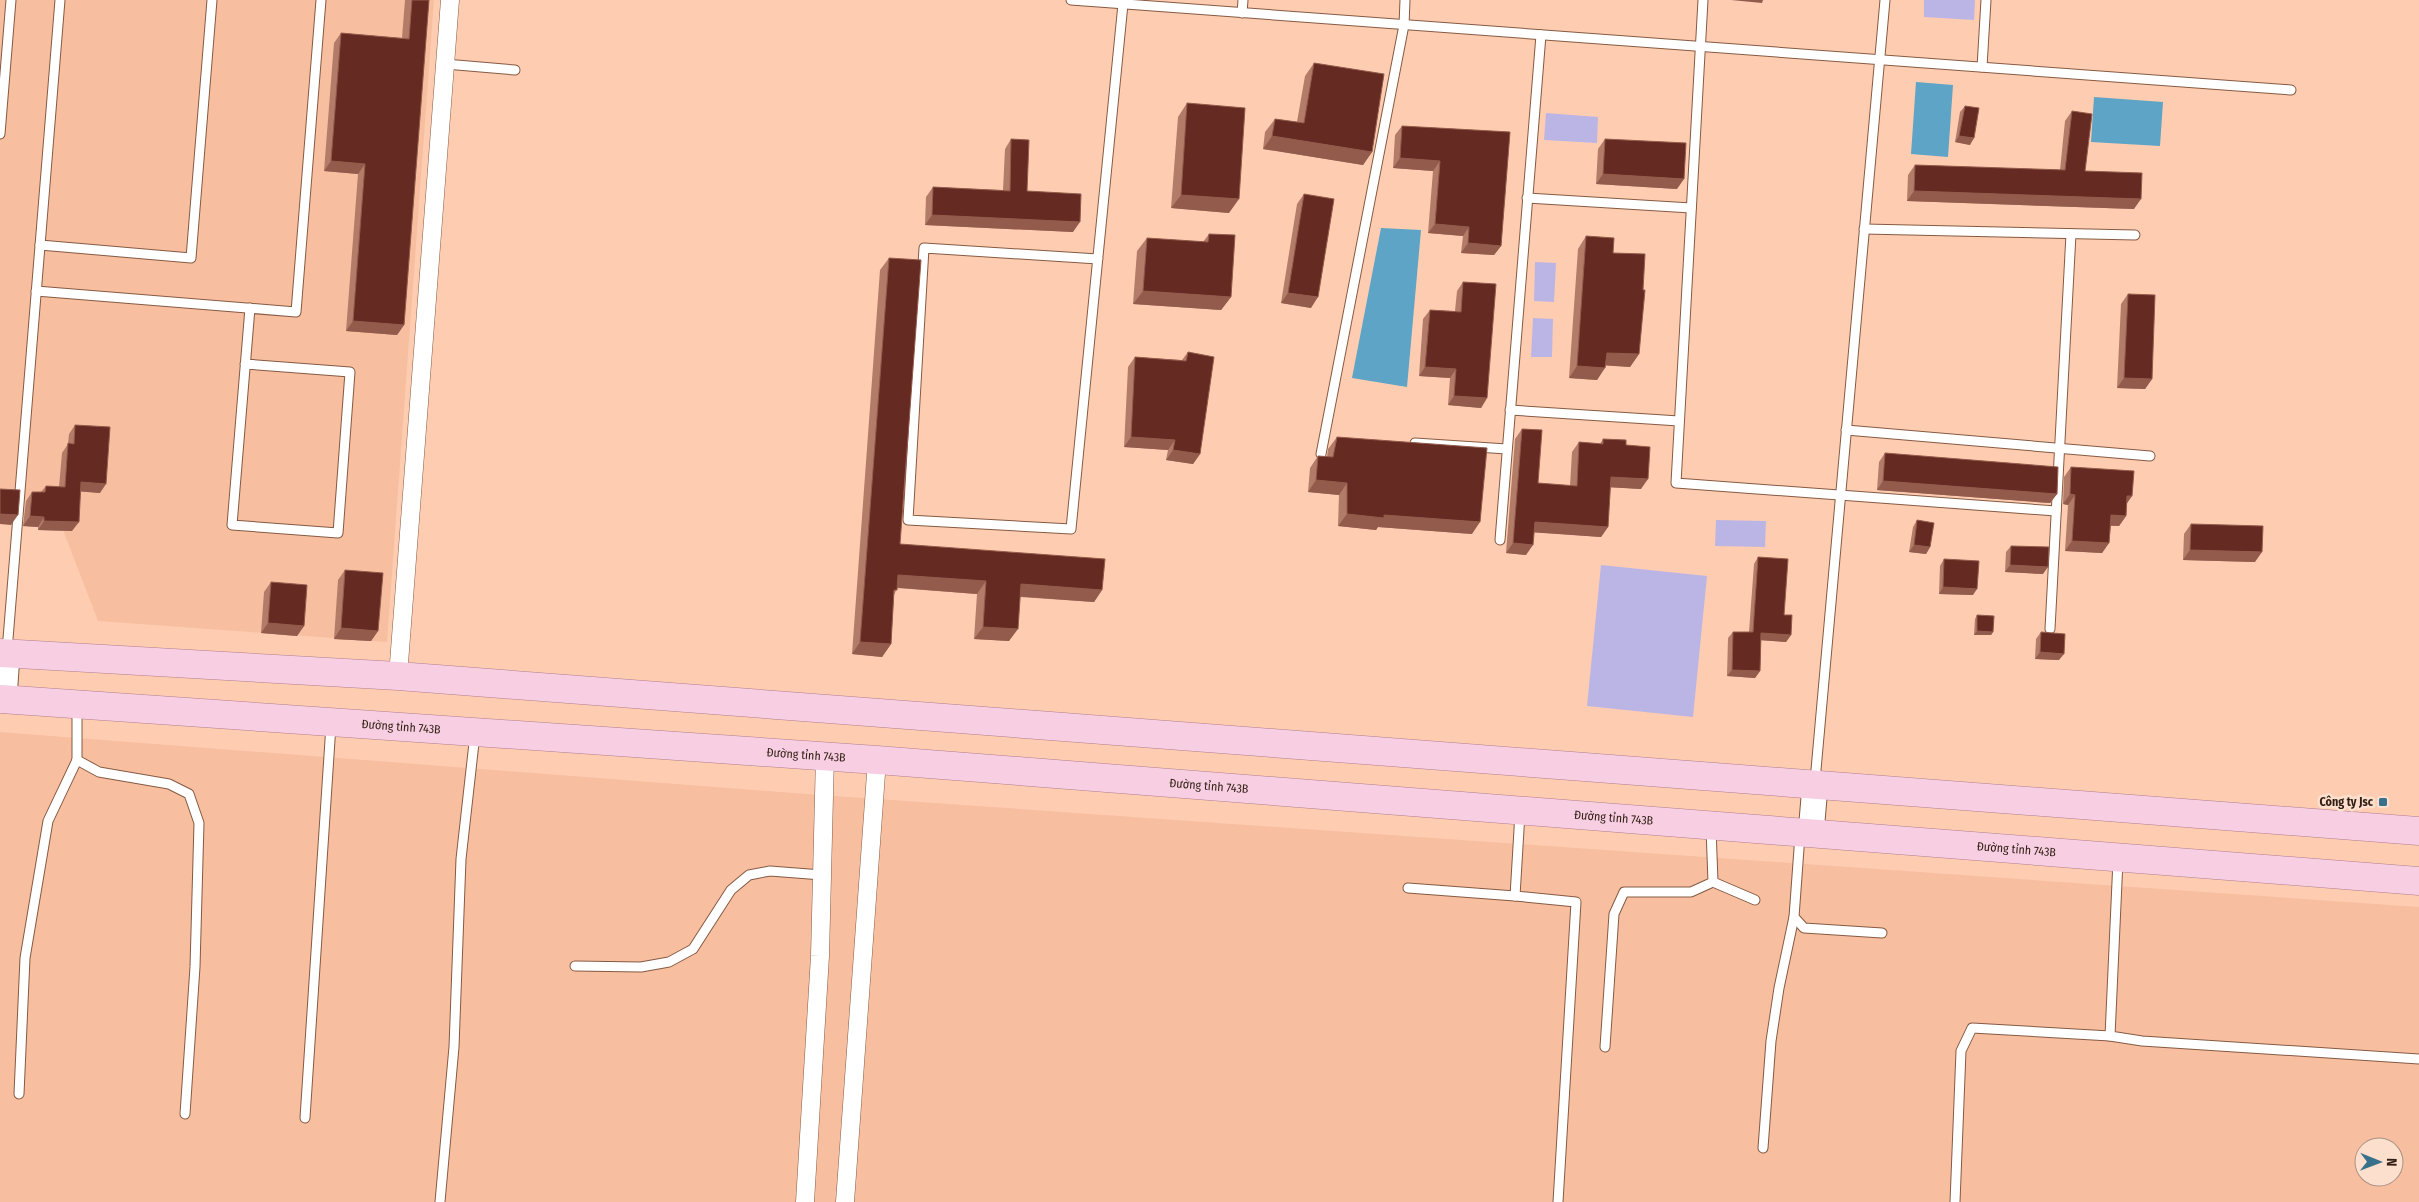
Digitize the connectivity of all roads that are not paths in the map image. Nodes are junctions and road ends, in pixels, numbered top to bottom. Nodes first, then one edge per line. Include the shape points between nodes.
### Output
1 (10, 0) edge
2 (60, 0) edge
3 (212, 0) edge
4 (321, 0) edge
5 (450, 0) edge
6 (1071, 0) edge
7 (1243, 0) edge
8 (1405, 0) edge
9 (1703, 0) edge
10 (1885, 0) edge
11 (1986, 0) edge
12 (1123, 4) junction
13 (1242, 13) junction
14 (1404, 25) junction
15 (1541, 35) junction
16 (1701, 47) junction
17 (1879, 60) junction
18 (445, 64) junction
19 (1982, 67) junction
20 (515, 70) dead end
21 (2291, 90) dead end
22 (0, 134) edge
23 (1528, 198) junction
24 (1691, 208) junction
25 (1864, 229) junction
26 (2070, 234) junction
27 (2134, 235) dead end
28 (40, 245) junction
29 (1098, 259) junction
30 (36, 291) junction
31 (250, 308) junction
32 (245, 364) junction
33 (1510, 410) junction
34 (1679, 421) junction
35 (1846, 430) junction
36 (1401, 442) edge
37 (1507, 449) junction
38 (2059, 449) junction
39 (1321, 454) edge
40 (2150, 456) dead end
41 (1840, 495) junction
42 (2056, 511) junction
43 (1500, 540) dead end
44 (2050, 629) dead end
45 (3, 654) edge
46 (398, 676) junction
47 (2, 699) edge
48 (77, 703) junction
49 (331, 720) junction
50 (476, 731) junction
51 (825, 756) junction
52 (77, 760) junction
53 (877, 760) junction
54 (1814, 786) junction
55 (1520, 810) junction
56 (1711, 826) junction
57 (2419, 832) edge
58 (1806, 833) junction
59 (2118, 858) junction
60 (822, 876) junction
61 (2419, 881) edge
62 (1713, 882) junction
63 (1408, 888) dead end
64 (1515, 896) junction
65 (1755, 900) dead end
66 (1794, 918) junction
67 (1882, 932) dead end
68 (575, 966) dead end
69 (2110, 1036) junction
70 (1605, 1047) dead end
71 (2419, 1059) edge
72 (20, 1094) dead end
73 (185, 1114) dead end
74 (305, 1118) dead end
75 (1763, 1148) dead end
76 (440, 1202) edge
77 (805, 1202) edge
78 (845, 1202) edge
79 (1558, 1202) edge
80 (1955, 1202) edge

1 - 22 lane
2 - 28 lane
3 - 28 lane via 190,258
4 - 31 lane via 296,312
5 - 18 street
6 - 12 lane
7 - 13 lane
8 - 14 lane
9 - 16 lane
10 - 17 lane
11 - 19 lane
12 - 13 lane
12 - 29 lane
13 - 14 lane
14 - 15 lane
14 - 39 lane via 1329,438
15 - 16 lane
15 - 23 lane
16 - 17 lane
16 - 24 lane
17 - 19 lane
17 - 25 lane
18 - 20 lane
18 - 46 street
19 - 21 lane
23 - 24 lane
23 - 33 lane
24 - 34 lane
25 - 26 lane
25 - 35 lane
26 - 27 lane
26 - 38 lane
28 - 30 lane
29 - 29 lane via 924,248 908,520 1071,529
30 - 31 lane
30 - 45 lane
31 - 32 lane
32 - 32 lane via 232,525 338,533 350,372
33 - 34 lane
33 - 37 lane
34 - 41 lane via 1676,483
35 - 38 lane
35 - 41 lane
36 - 37 lane
37 - 43 lane
38 - 40 lane
38 - 42 lane
41 - 42 lane
41 - 54 lane
42 - 44 lane
45 - 46 main road
45 - 47 main road
46 - 54 main road
47 - 48 main road, Đường tỉnh 743B
48 - 49 main road, Đường tỉnh 743B
48 - 52 lane
49 - 50 main road, Đường tỉnh 743B
49 - 74 lane
50 - 51 main road, Đường tỉnh 743B
50 - 76 lane via 460,859 454,1047
51 - 53 main road, Đường tỉnh 743B
51 - 60 street
52 - 72 lane via 48,821 25,958
52 - 73 lane via 99,772 169,784 189,794 199,823 195,967
53 - 55 main road, Đường tỉnh 743B
53 - 78 street
54 - 57 main road
54 - 58 main road
55 - 56 main road, Đường tỉnh 743B
55 - 64 lane
56 - 58 main road, Đường tỉnh 743B
56 - 62 lane
58 - 59 main road, Đường tỉnh 743B
58 - 66 lane
59 - 61 main road, Đường tỉnh 743B
59 - 69 lane
60 - 68 lane via 770,871 749,875 731,890 694,949 669,962 641,967
60 - 77 street
62 - 65 lane
62 - 70 lane via 1691,892 1624,892 1614,914
63 - 64 lane
64 - 79 lane via 1576,902
66 - 67 lane via 1804,928
66 - 75 lane via 1771,1041
69 - 71 lane via 2142,1041
69 - 80 lane via 1972,1028 1960,1050

